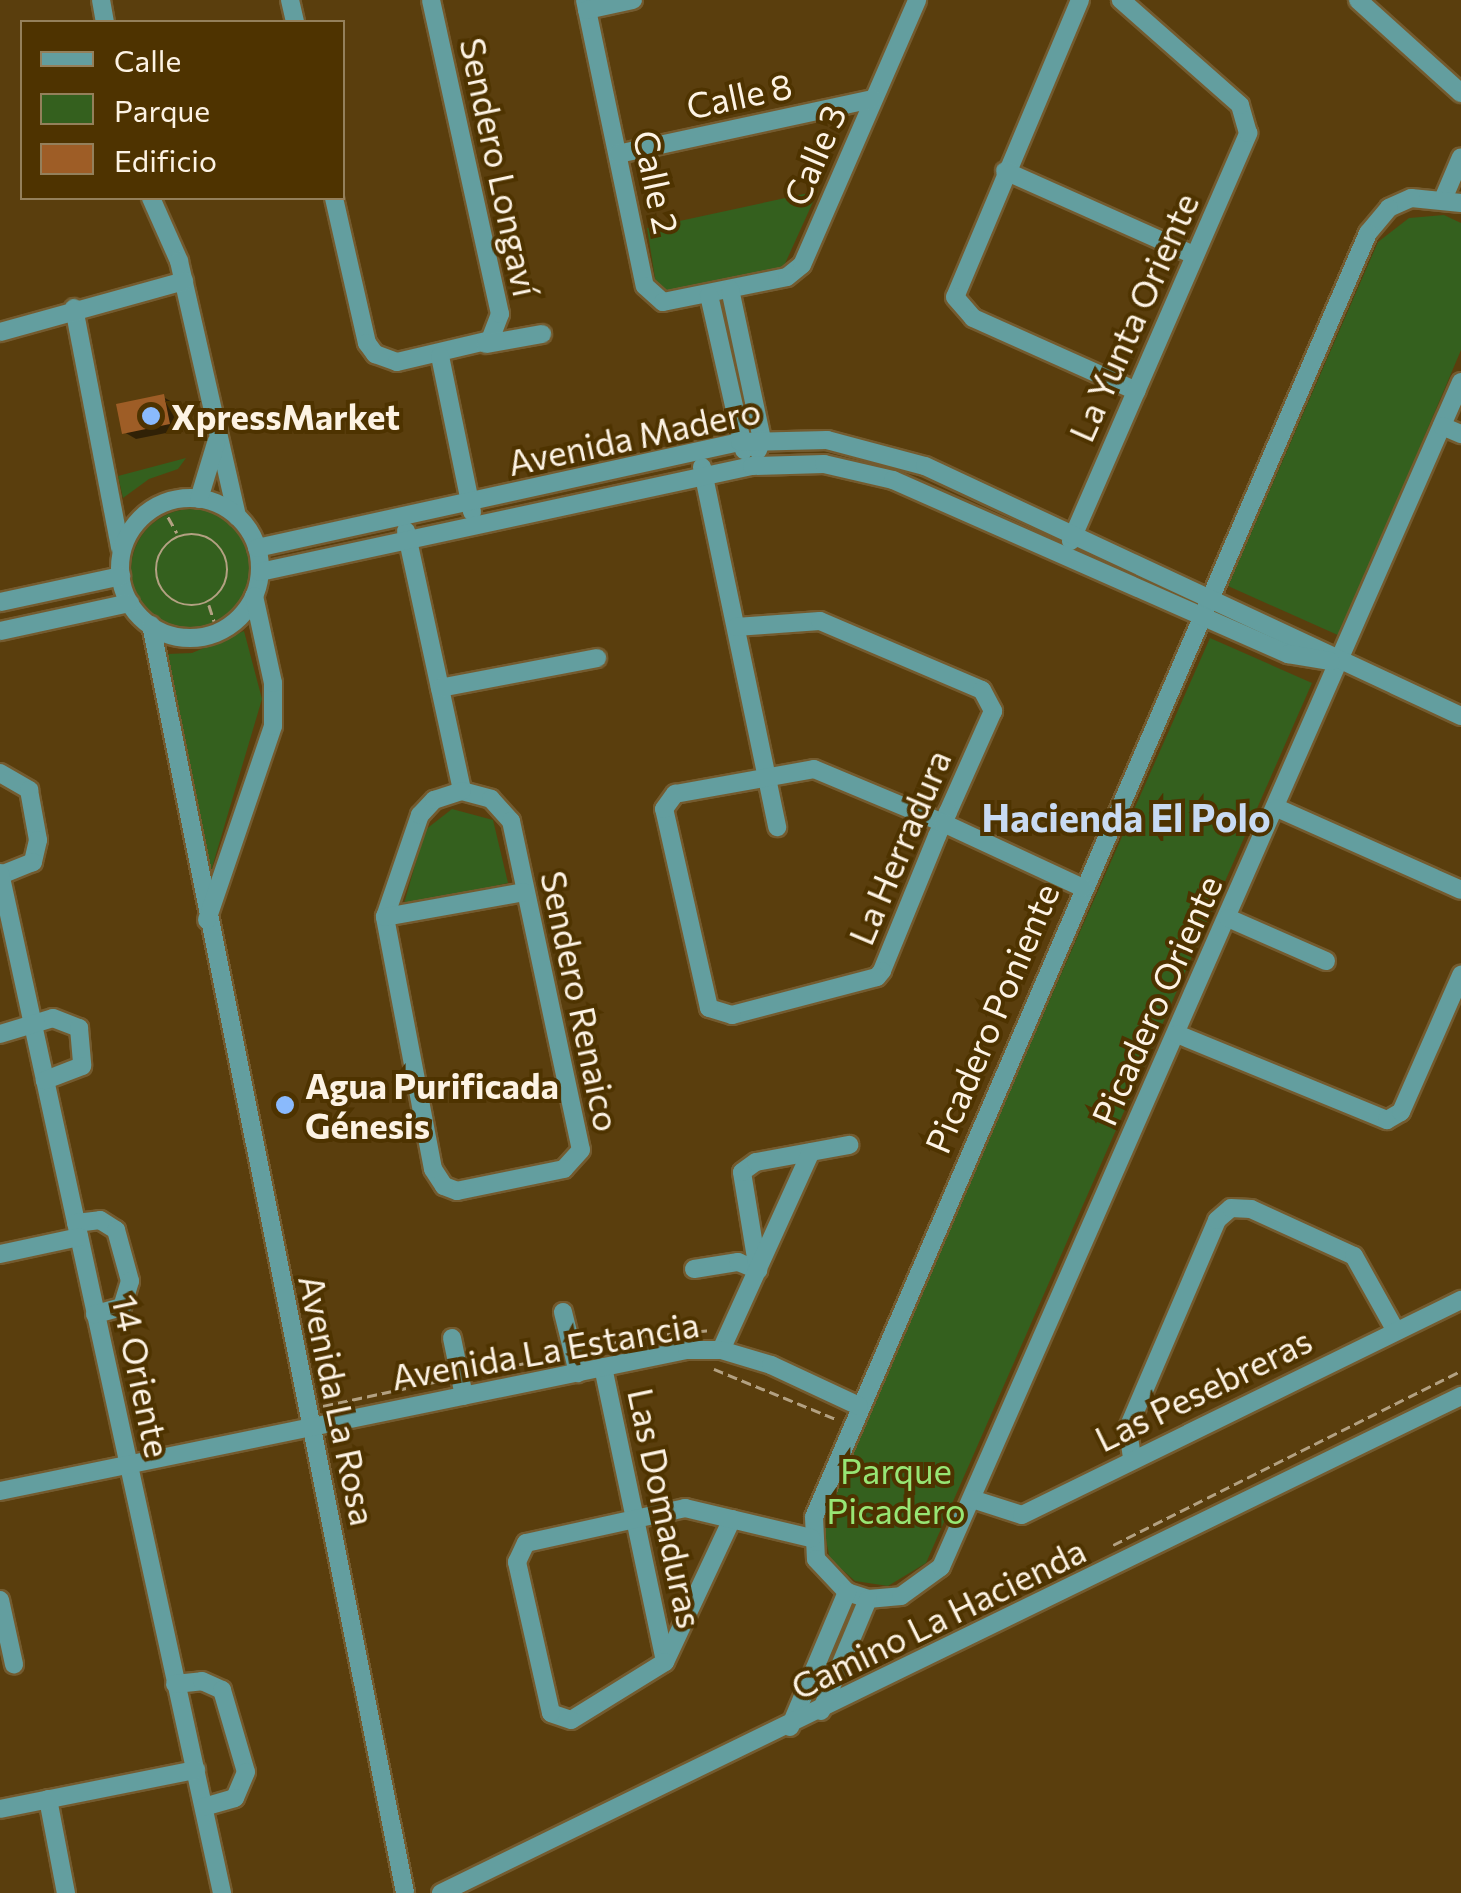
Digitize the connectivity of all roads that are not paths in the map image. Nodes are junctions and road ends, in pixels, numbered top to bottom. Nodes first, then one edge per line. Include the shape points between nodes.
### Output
1 (431, 0) edge
2 (633, 0) edge
3 (917, 0) edge
4 (1080, 0) edge
5 (1122, 0) edge
6 (1358, 0) edge
7 (586, 5) edge
8 (1461, 94) edge
9 (873, 99) junction
10 (618, 154) junction
11 (1461, 158) edge
12 (1006, 171) junction
13 (151, 200) edge
14 (334, 200) edge
15 (1453, 200) edge
16 (1194, 255) junction
17 (184, 282) junction
18 (730, 290) junction
19 (709, 295) junction
20 (74, 308) junction
21 (0, 332) edge
22 (542, 334) dead end
23 (486, 344) junction
24 (440, 356) junction
25 (1461, 382) edge
26 (1136, 391) junction
27 (1442, 426) junction
28 (218, 432) junction
29 (1461, 434) edge
30 (762, 440) junction
31 (740, 442) junction
32 (698, 452) junction
33 (752, 466) junction
34 (705, 478) junction
35 (199, 498) junction
36 (470, 503) junction
37 (237, 516) junction
38 (402, 516) junction
39 (475, 527) junction
40 (1074, 534) junction
41 (408, 540) junction
42 (257, 548) junction
43 (1064, 555) junction
44 (121, 567) junction
45 (260, 572) junction
46 (1212, 595) junction
47 (254, 596) junction
48 (0, 602) edge
49 (130, 603) junction
50 (1204, 615) junction
51 (151, 625) junction
52 (736, 627) junction
53 (0, 630) edge
54 (598, 658) dead end
55 (1340, 663) junction
56 (440, 688) junction
57 (1461, 716) edge
58 (0, 773) edge
59 (765, 773) junction
60 (462, 791) junction
61 (1277, 808) junction
62 (943, 823) junction
63 (777, 827) dead end
64 (0, 874) edge
65 (1083, 888) junction
66 (1461, 890) edge
67 (524, 892) junction
68 (385, 918) junction
69 (1228, 918) junction
70 (207, 920) junction
71 (1326, 961) dead end
72 (1461, 975) edge
73 (33, 1027) junction
74 (0, 1034) edge
75 (1177, 1034) junction
76 (45, 1080) junction
77 (850, 1144) dead end
78 (811, 1152) junction
79 (77, 1230) junction
80 (0, 1254) edge
81 (694, 1269) dead end
82 (758, 1270) junction
83 (1461, 1300) edge
84 (563, 1312) dead end
85 (95, 1314) junction
86 (1396, 1331) junction
87 (452, 1338) dead end
88 (721, 1350) junction
89 (603, 1367) junction
90 (578, 1372) junction
91 (464, 1396) junction
92 (1461, 1396) edge
93 (859, 1406) junction
94 (311, 1428) junction
95 (1132, 1458) junction
96 (128, 1465) junction
97 (0, 1491) edge
98 (972, 1500) junction
99 (636, 1518) junction
100 (732, 1519) junction
101 (811, 1538) junction
102 (847, 1592) junction
103 (868, 1599) junction
104 (0, 1600) edge
105 (665, 1662) junction
106 (14, 1664) dead end
107 (175, 1684) junction
108 (821, 1710) junction
109 (790, 1727) junction
110 (196, 1770) junction
111 (48, 1800) junction
112 (204, 1807) junction
113 (0, 1810) edge
114 (66, 1893) edge
115 (222, 1893) edge
116 (405, 1893) edge
117 (441, 1893) edge

1 - 23 street, Sendero Longaví via 500,314
2 - 7 street
3 - 9 street, Calle 3
4 - 12 street
5 - 16 street, La Yunta Oriente via 1240,105 1248,133
6 - 8 street
7 - 10 street, Calle 2
9 - 10 street, Calle 8
9 - 18 street, Calle 3 via 802,265 787,277
10 - 19 street, Calle 2 via 647,292 663,302
11 - 15 street, Picadero Poniente
12 - 16 street
12 - 26 street via 956,285 957,304 973,318
13 - 17 street
14 - 24 street, Sendero Longaví via 370,349 388,361
15 - 46 street, Picadero Poniente via 1399,202 1368,233
16 - 26 street, La Yunta Oriente
17 - 20 street
17 - 28 street
18 - 19 street, Calle 2
18 - 30 street
19 - 31 street
20 - 21 street
20 - 44 street
22 - 23 street, Sendero Longaví
23 - 24 street, Sendero Longaví
24 - 36 street
25 - 27 street, Picadero Oriente
26 - 40 street, La Yunta Oriente
27 - 29 street
27 - 55 street, Picadero Oriente
28 - 35 street via 211,476
28 - 37 street
30 - 31 street, Avenida Madero
30 - 33 street
30 - 40 street, Avenida Madero via 827,440 887,452
31 - 32 street, Avenida Madero
31 - 33 street
32 - 34 street
32 - 36 street, Avenida Madero
33 - 34 street, Avenida Madero
33 - 43 street, Avenida Madero via 824,464 871,472
34 - 39 street, Avenida Madero
34 - 52 street
35 - 37 street
35 - 44 street via 161,504 131,530
36 - 38 street, Avenida Madero
36 - 39 street
37 - 42 street
38 - 41 street
38 - 42 street, Avenida Madero
39 - 41 street, Avenida Madero
40 - 43 street, La Yunta Oriente
40 - 46 street, Avenida Madero
41 - 45 street, Avenida Madero
41 - 56 street
42 - 45 street
43 - 50 street, Avenida Madero
44 - 48 street
44 - 49 street
45 - 47 street
46 - 50 street, Picadero Poniente
46 - 55 street, Avenida Madero via 1298,635
47 - 51 street via 218,632 187,637
47 - 70 street via 273,683 272,726
49 - 51 street
49 - 53 street
50 - 55 street, Avenida Madero via 1288,654
50 - 65 street, Picadero Poniente
51 - 70 street, Avenida La Rosa
52 - 59 street
52 - 62 street, La Herradura via 820,621 986,693 993,711
54 - 56 street
55 - 57 street, Avenida Madero
55 - 61 street, Picadero Oriente
56 - 60 street
58 - 64 street via 28,790 38,840 33,862
59 - 62 street via 824,771
59 - 62 street, La Herradura via 675,794 664,809 702,994 709,1008 727,1016 877,977
59 - 63 street
60 - 67 street, Sendero Renaico via 482,794 506,812
60 - 68 street, Sendero Renaico via 434,800 420,815
61 - 66 street
61 - 69 street, Picadero Oriente
62 - 65 street
64 - 73 street, 14 Oriente
65 - 93 street, Picadero Poniente
67 - 68 street
67 - 68 street, Sendero Renaico via 581,1150 564,1169 464,1190 444,1186 433,1169
69 - 71 street
69 - 75 street, Picadero Oriente
70 - 94 street, Avenida La Rosa
72 - 75 street via 1401,1112 1387,1120
73 - 74 street
73 - 76 street, 14 Oriente
73 - 76 street via 69,1020 85,1047 82,1066
75 - 98 street, Picadero Oriente
76 - 79 street, 14 Oriente
77 - 78 street
78 - 82 street
78 - 82 street via 756,1162 742,1172
79 - 80 street
79 - 85 street, 14 Oriente
79 - 85 street via 100,1220 116,1230 130,1281 122,1307
81 - 82 street via 738,1262
82 - 88 street
83 - 86 street, Las Pesebreras
84 - 90 street
85 - 96 street, 14 Oriente
86 - 95 street, Las Pesebreras
86 - 95 street via 1354,1256 1244,1207 1216,1220 1128,1428
87 - 91 street
88 - 89 street, Avenida La Estancia
88 - 93 street, Avenida La Estancia
89 - 90 street, Avenida La Estancia
89 - 99 street, Las Domaduras
90 - 91 street, Avenida La Estancia
91 - 94 street, Avenida La Estancia
92 - 108 street, Camino La Hacienda
93 - 101 street, Picadero Poniente
94 - 96 street, Avenida La Estancia
94 - 116 street, Avenida La Rosa
95 - 98 street, Las Pesebreras via 1022,1515
96 - 97 street, Avenida La Estancia
96 - 107 street, 14 Oriente
98 - 103 street, Picadero Oriente via 933,1577 901,1596
99 - 100 street via 684,1508
99 - 105 street, Las Domaduras
99 - 105 street via 531,1540 520,1551 545,1702 556,1716 572,1720
100 - 101 street
100 - 105 street
101 - 102 street via 822,1569
102 - 103 street
102 - 109 street
103 - 108 street
104 - 106 street
107 - 110 street, 14 Oriente
107 - 112 street via 202,1681 222,1690 241,1754 243,1790
108 - 109 street, Camino La Hacienda
109 - 117 street, Camino La Hacienda
110 - 111 street
110 - 112 street, 14 Oriente
111 - 113 street
111 - 114 street
112 - 115 street, 14 Oriente

